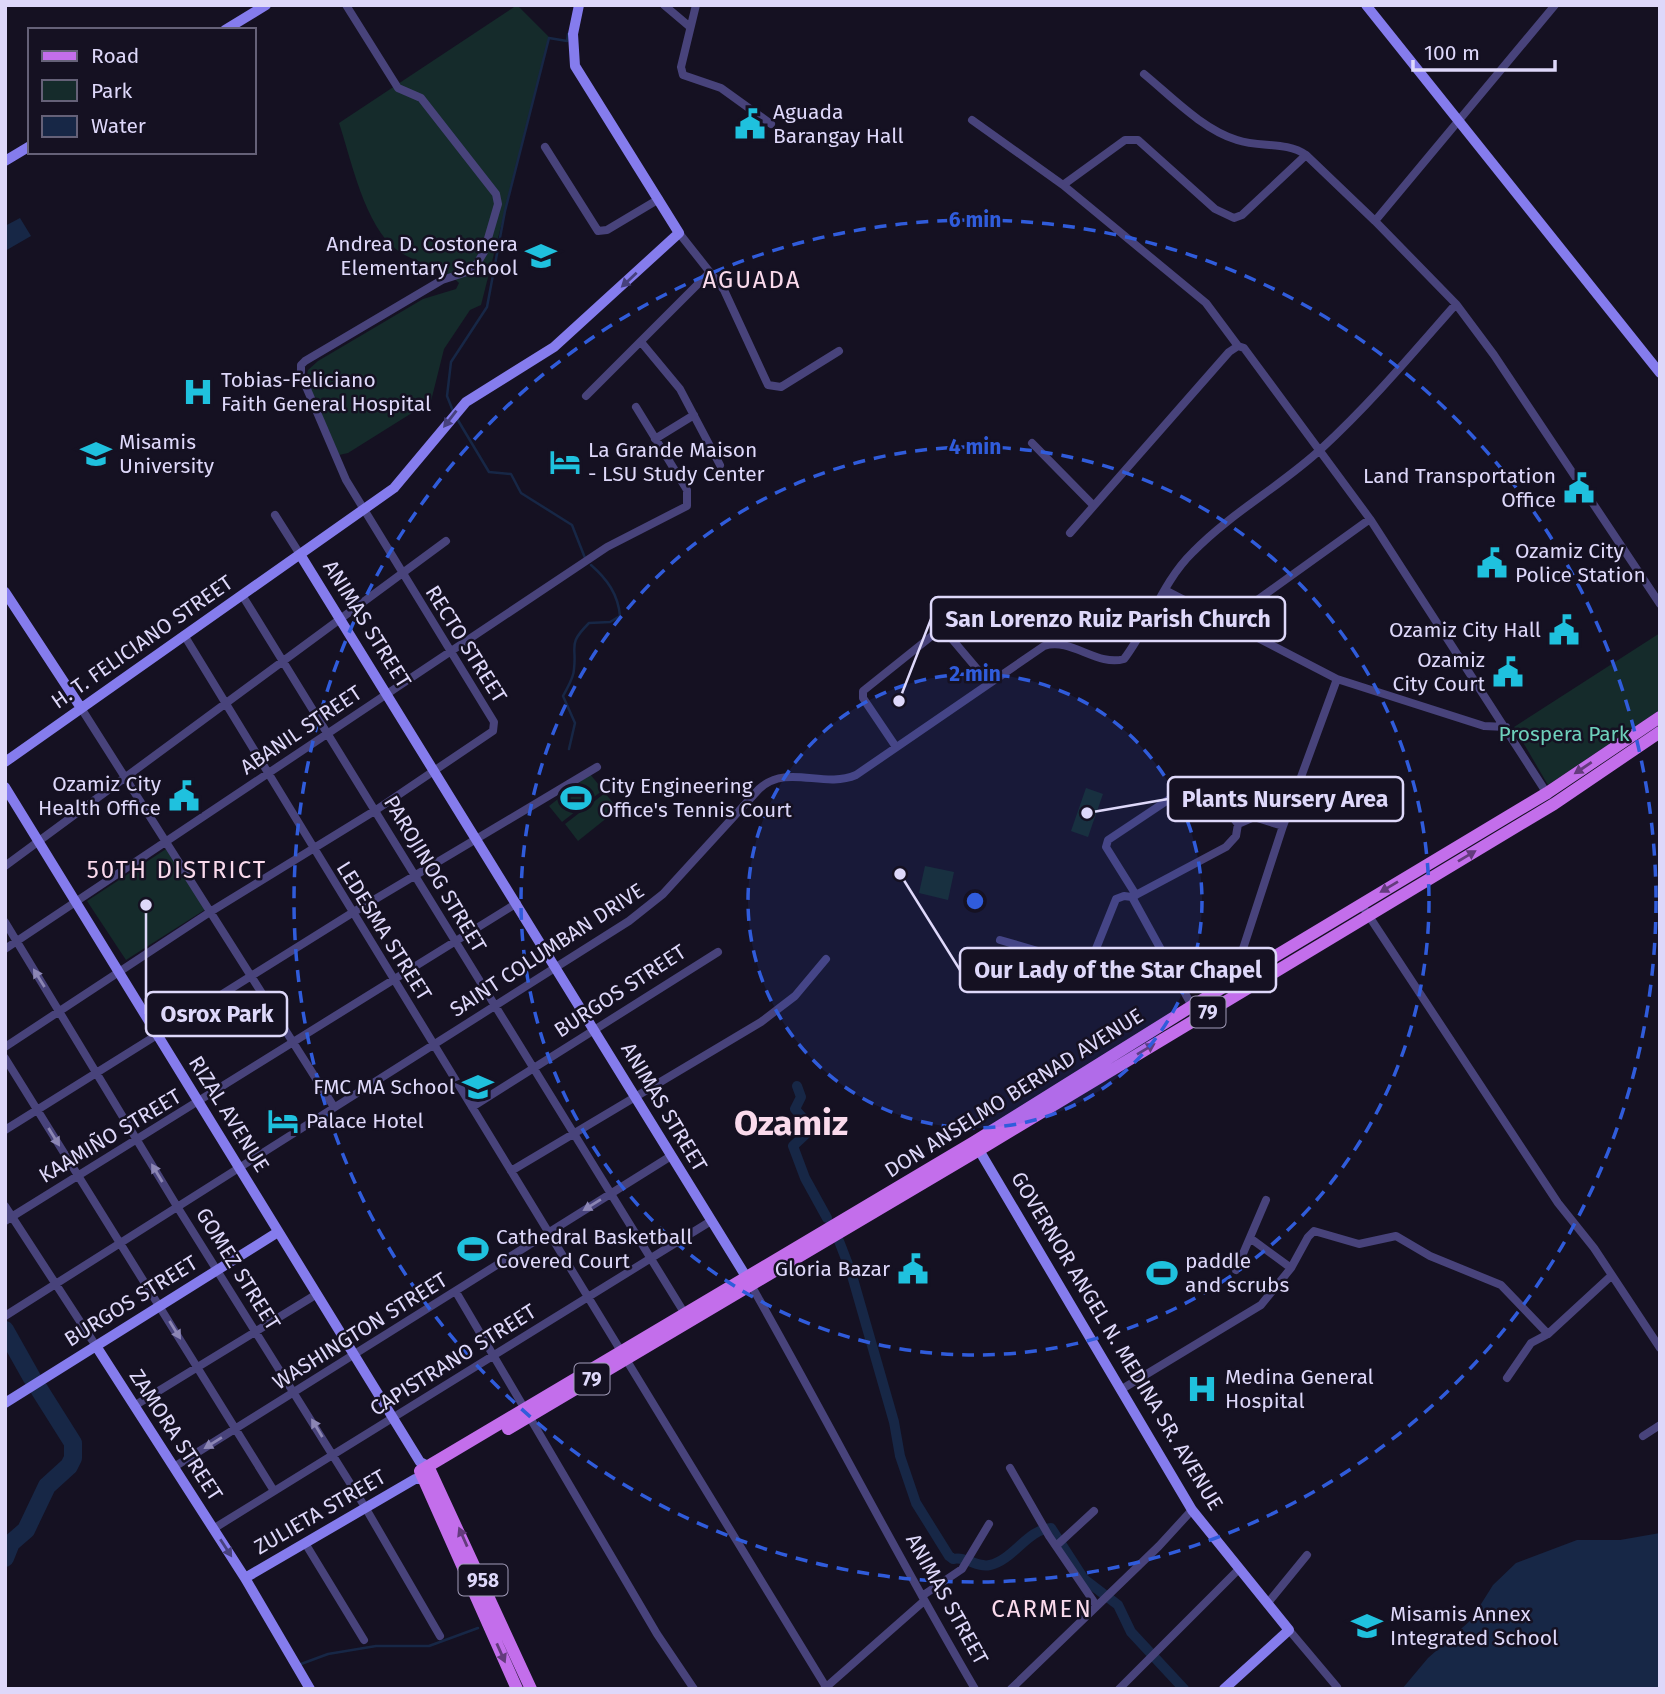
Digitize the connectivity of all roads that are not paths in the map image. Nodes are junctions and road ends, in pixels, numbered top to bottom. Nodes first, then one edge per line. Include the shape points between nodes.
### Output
1 (266, 5) edge
2 (346, 5) edge
3 (579, 5) edge
4 (664, 5) edge
5 (696, 5) edge
6 (1366, 5) edge
7 (1555, 5) edge
8 (690, 27) junction
9 (228, 28) edge
10 (1144, 74) dead end
11 (972, 120) dead end
12 (1459, 122) junction
13 (771, 124) dead end
14 (28, 147) edge
15 (545, 147) dead end
16 (1306, 155) junction
17 (5, 161) edge
18 (1063, 185) junction
19 (659, 199) junction
20 (1375, 221) junction
21 (678, 233) junction
22 (710, 272) junction
23 (1456, 304) junction
24 (641, 342) junction
25 (1238, 346) junction
26 (839, 351) dead end
27 (1660, 373) edge
28 (586, 396) dead end
29 (636, 407) dead end
30 (694, 415) junction
31 (655, 439) junction
32 (1032, 443) dead end
33 (1320, 450) junction
34 (720, 465) dead end
35 (1093, 505) junction
36 (363, 511) junction
37 (275, 515) dead end
38 (1370, 519) junction
39 (1070, 533) dead end
40 (446, 541) dead end
41 (301, 555) junction
42 (402, 574) junction
43 (1165, 590) junction
44 (5, 592) edge
45 (242, 595) junction
46 (1660, 604) edge
47 (342, 619) junction
48 (1228, 621) junction
49 (184, 635) junction
50 (449, 652) junction
51 (283, 661) junction
52 (1337, 679) junction
53 (989, 683) junction
54 (388, 693) junction
55 (225, 702) junction
56 (81, 708) junction
57 (1660, 717) edge
58 (1506, 727) junction
59 (1660, 732) edge
60 (328, 733) junction
61 (896, 747) junction
62 (5, 762) edge
63 (597, 767) dead end
64 (435, 769) junction
65 (268, 774) junction
66 (124, 778) junction
67 (5, 787) edge
68 (1550, 798) junction
69 (376, 810) junction
70 (1238, 824) junction
71 (1283, 826) junction
72 (478, 837) junction
73 (41, 840) junction
74 (164, 842) junction
75 (313, 849) junction
76 (5, 866) edge
77 (417, 876) junction
78 (1134, 896) junction
79 (77, 902) junction
80 (516, 903) junction
81 (1365, 909) junction
82 (210, 912) junction
83 (352, 914) junction
84 (5, 922) edge
85 (454, 940) junction
86 (1000, 940) dead end
87 (17, 941) junction
88 (5, 949) edge
89 (718, 952) dead end
90 (826, 959) dead end
91 (556, 967) junction
92 (118, 972) junction
93 (251, 978) junction
94 (393, 979) junction
95 (1244, 982) junction
96 (494, 1006) junction
97 (1192, 1006) junction
98 (60, 1012) junction
99 (595, 1029) junction
100 (159, 1037) junction
101 (292, 1043) junction
102 (435, 1044) junction
103 (5, 1046) edge
104 (5, 1058) edge
105 (1104, 1068) junction
106 (534, 1070) junction
107 (97, 1074) junction
108 (635, 1095) junction
109 (200, 1102) junction
110 (334, 1107) junction
111 (472, 1107) junction
112 (37, 1110) junction
113 (5, 1130) edge
114 (574, 1134) junction
115 (137, 1140) junction
116 (977, 1146) junction
117 (671, 1157) junction
118 (240, 1169) junction
119 (511, 1171) junction
120 (78, 1175) junction
121 (610, 1194) junction
122 (1266, 1200) dead end
123 (5, 1206) edge
124 (178, 1208) junction
125 (9, 1218) edge
126 (711, 1221) junction
127 (278, 1232) junction
128 (548, 1233) junction
129 (1250, 1238) junction
130 (121, 1244) junction
131 (650, 1258) junction
132 (1291, 1268) junction
133 (217, 1270) junction
134 (1236, 1270) dead end
135 (1611, 1276) junction
136 (749, 1281) junction
137 (56, 1284) junction
138 (456, 1292) junction
139 (317, 1294) junction
140 (586, 1298) junction
141 (160, 1306) junction
142 (684, 1314) junction
143 (5, 1316) edge
144 (256, 1331) junction
145 (1548, 1334) junction
146 (96, 1346) junction
147 (1660, 1348) edge
148 (355, 1356) junction
149 (493, 1356) junction
150 (622, 1356) junction
151 (198, 1367) junction
152 (1507, 1378) dead end
153 (1122, 1389) junction
154 (295, 1392) junction
155 (5, 1404) edge
156 (134, 1406) junction
157 (526, 1413) junction
158 (394, 1417) junction
159 (1660, 1425) edge
160 (236, 1429) junction
161 (1643, 1436) dead end
162 (333, 1454) junction
163 (174, 1467) junction
164 (1010, 1468) dead end
165 (423, 1472) junction
166 (274, 1490) junction
167 (365, 1507) junction
168 (1192, 1510) junction
169 (1094, 1511) dead end
170 (989, 1524) dead end
171 (213, 1529) junction
172 (305, 1543) junction
173 (1056, 1546) junction
174 (1307, 1555) dead end
175 (1239, 1569) junction
176 (245, 1578) junction
177 (923, 1599) junction
178 (1099, 1603) junction
179 (1267, 1604) junction
180 (492, 1617) junction
181 (1289, 1630) junction
182 (440, 1636) dead end
183 (364, 1640) dead end
184 (1337, 1687) dead end
185 (825, 1688) edge
186 (310, 1689) edge
187 (517, 1689) edge
188 (531, 1689) edge
189 (694, 1689) edge
190 (975, 1689) edge
191 (1011, 1689) edge
192 (1119, 1689) edge
193 (1224, 1689) edge

1 - 9 street
2 - 36 street, RECTO STREET via 398,88 421,98 498,200 481,260 473,270 442,280 301,365 334,456
3 - 19 street via 573,34 575,66
4 - 8 street
5 - 8 street
6 - 12 street
7 - 12 street
8 - 13 street via 683,75 721,88
10 - 16 street via 1222,133
11 - 18 street
12 - 20 street
12 - 27 street
14 - 17 street
15 - 19 street via 598,231
16 - 18 street via 1237,218 1215,209 1133,138
16 - 20 street
18 - 25 street via 1206,303
19 - 21 street
20 - 23 street
21 - 22 street
21 -> 36 street, H. T. FELICIANO STREET via 568,336 466,402 406,477
22 - 24 street
22 - 26 street via 724,290 770,387 781,387
23 - 33 street, SAINT COLUMBAN DRIVE
23 - 46 street
24 - 28 street
24 - 30 street via 670,375
25 - 33 street via 1248,351
25 - 35 street
29 - 31 street
30 - 31 street
30 - 34 street
31 - 50 street, ABANIL STREET via 687,490 689,502 683,510 607,547
32 - 35 street
33 - 38 street
33 - 43 street, SAINT COLUMBAN DRIVE via 1222,524 1179,567
35 - 39 street
36 - 41 street, H. T. FELICIANO STREET
36 - 42 street, RECTO STREET
37 - 41 street
38 - 48 street
38 - 58 street
40 - 42 street
41 - 45 street, H. T. FELICIANO STREET
41 - 47 street, ANIMAS STREET
42 - 47 street
42 - 50 street, RECTO STREET
43 - 48 street
43 - 53 street, SAINT COLUMBAN DRIVE via 1124,659 1111,660 1050,644
44 - 56 street
45 - 49 street, H. T. FELICIANO STREET
45 - 51 street, PAROJINOG STREET
47 - 51 street
47 - 54 street, ANIMAS STREET
48 - 52 street
49 - 55 street, LEDESMA STREET
49 - 56 street, H. T. FELICIANO STREET
50 - 54 street, ABANIL STREET
50 - 64 street, RECTO STREET via 494,727
51 - 55 street
51 - 60 street, PAROJINOG STREET
52 - 58 street via 1484,726
52 - 71 street
53 - 61 street, SAINT COLUMBAN DRIVE
53 - 61 street via 946,632 938,631 863,691 863,698
54 - 60 street, ABANIL STREET
54 - 64 street, ANIMAS STREET
55 - 65 street, LEDESMA STREET
55 - 66 street
56 - 62 street, H. T. FELICIANO STREET
56 - 66 street
57 -> 68 main road, DON ANSELMO BERNAD AVENUE / 79
58 - 68 street
59 - 68 main road, DON ANSELMO BERNAD AVENUE / 79
60 - 65 street, ABANIL STREET
60 - 69 street, PAROJINOG STREET
61 - 91 street, SAINT COLUMBAN DRIVE via 846,780 773,778 646,909
63 - 72 street
64 - 69 street, RECTO STREET
64 - 72 street, ANIMAS STREET
65 - 74 street, ABANIL STREET
65 - 75 street, LEDESMA STREET
66 - 73 street
66 - 74 street
67 - 73 street, RIZAL AVENUE
68 - 81 main road, DON ANSELMO BERNAD AVENUE / 79
69 - 75 street, RECTO STREET
69 - 77 street, PAROJINOG STREET
70 - 71 street via 1254,817
70 - 78 street via 1236,836 1226,847
70 - 78 street via 1203,779 1109,837 1107,847
71 - 95 street via 1239,961
72 - 77 street
72 - 80 street, ANIMAS STREET
73 - 76 street
73 - 79 street, RIZAL AVENUE
74 - 79 street, ABANIL STREET
74 - 82 street
75 - 82 street, RECTO STREET
75 - 83 street, LEDESMA STREET
77 - 83 street
77 - 85 street, PAROJINOG STREET
78 - 86 street via 1116,900 1089,966
78 - 97 street
79 - 87 street, ABANIL STREET
79 - 92 street, RIZAL AVENUE
80 - 85 street, KAAMIÑO STREET
80 - 91 street, ANIMAS STREET
81 - 95 main road, DON ANSELMO BERNAD AVENUE / 79
81 - 135 street
82 - 92 street, RECTO STREET
82 - 93 street
83 - 93 street
83 - 94 street, LEDESMA STREET
84 - 87 street, GOMEZ STREET
85 - 94 street, KAAMIÑO STREET
85 - 96 street, PAROJINOG STREET
87 - 88 street, ABANIL STREET
98 -> 87 street, GOMEZ STREET
89 - 99 street, BURGOS STREET
90 - 108 street via 795,996 761,1023
91 - 96 street, SAINT COLUMBAN DRIVE
91 - 99 street, ANIMAS STREET
92 - 98 street, RECTO STREET
92 - 100 street, RIZAL AVENUE
93 - 100 street
93 - 101 street
94 - 101 street, KAAMIÑO STREET
94 - 102 street, LEDESMA STREET
95 - 97 main road, DON ANSELMO BERNAD AVENUE / 79
105 -> 95 main road, DON ANSELMO BERNAD AVENUE / 79
96 - 102 street, SAINT COLUMBAN DRIVE
96 - 106 street, PAROJINOG STREET
97 - 105 main road, DON ANSELMO BERNAD AVENUE / 79
98 - 103 street, RECTO STREET
98 - 107 street, GOMEZ STREET
99 - 106 street, BURGOS STREET
99 - 108 street, ANIMAS STREET
100 - 107 street
100 - 109 street, RIZAL AVENUE
101 - 109 street, KAAMIÑO STREET
101 - 110 street
102 - 110 street, SAINT COLUMBAN DRIVE
102 - 111 street, LEDESMA STREET
104 - 112 street
105 - 116 main road, DON ANSELMO BERNAD AVENUE / 79
106 - 111 street, BURGOS STREET
106 - 114 street, PAROJINOG STREET
107 - 112 street
107 - 115 street, GOMEZ STREET
108 - 114 street
108 - 117 street, ANIMAS STREET
109 - 115 street, KAAMIÑO STREET
109 - 118 street, RIZAL AVENUE
110 - 118 street, SAINT COLUMBAN DRIVE
111 - 119 street, LEDESMA STREET
112 - 113 street
112 -> 120 street
114 - 119 street
114 - 121 street, PAROJINOG STREET
115 - 120 street, KAAMIÑO STREET
124 -> 115 street, GOMEZ STREET
116 - 136 main road, DON ANSELMO BERNAD AVENUE / 79
116 - 153 street, GOVERNOR ANGEL N. MEDINA SR. AVENUE
117 - 121 street, WASHINGTON STREET
117 - 126 street, ANIMAS STREET
118 - 124 street, SAINT COLUMBAN DRIVE
118 - 127 street, RIZAL AVENUE
119 - 128 street, LEDESMA STREET
120 - 125 street, KAAMIÑO STREET
120 - 130 street
121 -> 128 street, WASHINGTON STREET
121 - 131 street, PAROJINOG STREET
122 - 129 street
123 - 125 street, ZAMORA STREET
124 - 130 street, SAINT COLUMBAN DRIVE
124 - 133 street, GOMEZ STREET
125 - 137 street, ZAMORA STREET
126 - 131 street, CAPISTRANO STREET
126 - 136 street, ANIMAS STREET
127 - 133 street, BURGOS STREET
127 - 139 street, RIZAL AVENUE
128 - 138 street, WASHINGTON STREET
128 - 140 street, LEDESMA STREET
129 - 132 street
129 - 134 street
130 - 137 street, SAINT COLUMBAN DRIVE
130 - 141 street
131 - 140 street, CAPISTRANO STREET
131 - 142 street, PAROJINOG STREET
132 - 145 street via 1314,1231 1359,1244 1396,1237 1501,1285
132 - 153 street via 1261,1305
133 - 141 street, BURGOS STREET
133 - 144 street, GOMEZ STREET
135 - 145 street
135 - 147 street
136 - 142 main road, DON ANSELMO BERNAD AVENUE / 79
136 - 150 main road, DON ANSELMO BERNAD AVENUE / 79
136 - 177 street, ANIMAS STREET
137 - 143 street, SAINT COLUMBAN DRIVE
137 - 146 street, ZAMORA STREET
138 - 148 street, WASHINGTON STREET
138 - 149 street
139 - 144 street
139 - 148 street, RIZAL AVENUE
140 - 149 street, CAPISTRANO STREET
140 - 150 street, LEDESMA STREET
141 - 146 street, BURGOS STREET
141 -> 151 street
142 - 150 main road, DON ANSELMO BERNAD AVENUE / 79
144 - 151 street
144 - 154 street, GOMEZ STREET
145 - 152 street via 1531,1343
146 - 155 street, BURGOS STREET
146 - 156 street, ZAMORA STREET
148 - 154 street, WASHINGTON STREET
148 - 158 street, RIZAL AVENUE
149 - 157 street
149 - 158 street, CAPISTRANO STREET
150 - 157 main road, DON ANSELMO BERNAD AVENUE / 79
150 - 185 street, LEDESMA STREET
151 - 156 street
151 - 160 street
153 - 168 street, GOVERNOR ANGEL N. MEDINA SR. AVENUE
154 - 160 street, WASHINGTON STREET
162 -> 154 street, GOMEZ STREET
156 - 163 street, ZAMORA STREET
157 - 165 main road, DON ANSELMO BERNAD AVENUE / 79
157 - 189 street
158 - 162 street, CAPISTRANO STREET
158 - 165 street, RIZAL AVENUE
159 - 161 street
160 -> 163 street, WASHINGTON STREET
160 - 166 street
162 - 166 street, CAPISTRANO STREET
162 - 167 street, GOMEZ STREET
163 - 171 street, ZAMORA STREET
164 - 173 street
165 - 167 street, ZULIETA STREET
165 - 180 main road, 958
166 - 171 street, CAPISTRANO STREET
167 - 172 street, ZULIETA STREET
167 - 182 street, GOMEZ STREET
168 - 175 street, GOVERNOR ANGEL N. MEDINA SR. AVENUE
168 - 178 street
169 - 173 street
170 - 177 street via 967,1560
171 -> 176 street, ZAMORA STREET
172 - 176 street, ZULIETA STREET
172 - 183 street
173 - 178 street
174 - 179 street
175 - 179 street, GOVERNOR ANGEL N. MEDINA SR. AVENUE
175 - 192 street
176 - 186 street, ZAMORA STREET
177 - 185 street
177 - 190 street, ANIMAS STREET
178 - 191 street
179 - 181 street, GOVERNOR ANGEL N. MEDINA SR. AVENUE
180 -> 187 main road, 958
180 - 188 main road, 958
181 - 184 street, GOVERNOR ANGEL N. MEDINA SR. AVENUE
181 - 193 street

